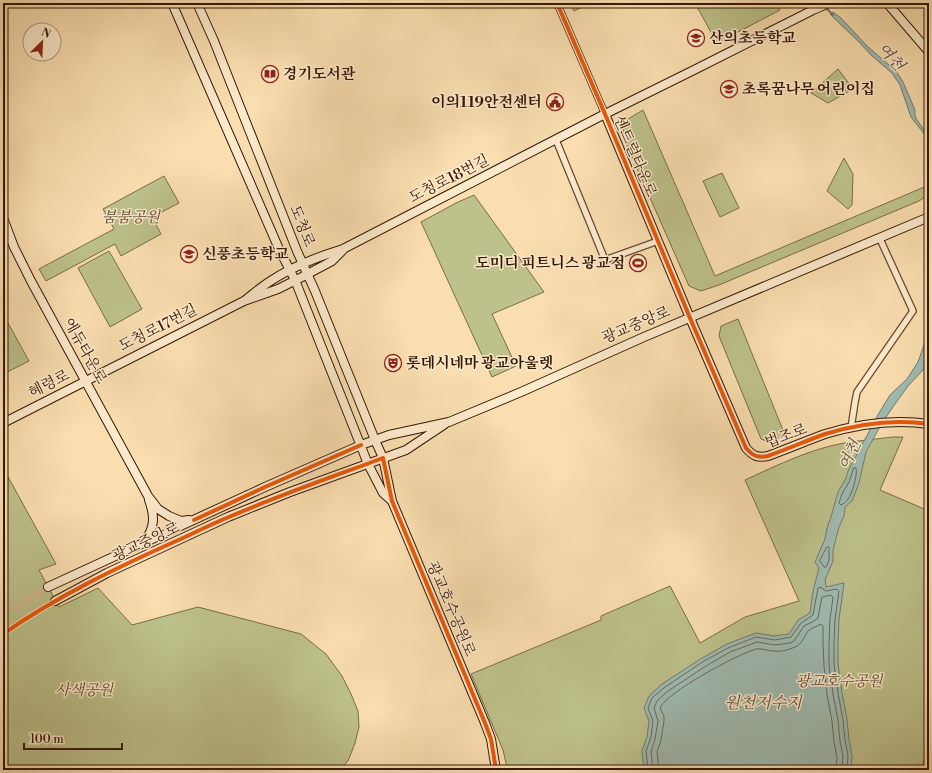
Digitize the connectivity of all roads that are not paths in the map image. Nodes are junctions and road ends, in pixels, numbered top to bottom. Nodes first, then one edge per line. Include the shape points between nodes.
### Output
1 (172, 3) edge
2 (197, 3) edge
3 (557, 3) edge
4 (829, 3) edge
5 (887, 3) edge
6 (929, 52) edge
7 (605, 114) junction
8 (556, 140) junction
9 (929, 217) edge
10 (3, 218) edge
11 (880, 238) junction
12 (658, 241) junction
13 (343, 249) junction
14 (302, 264) junction
15 (291, 270) junction
16 (307, 274) junction
17 (295, 280) junction
18 (244, 301) junction
19 (690, 318) junction
20 (86, 381) junction
21 (449, 422) junction
22 (3, 423) edge
23 (929, 424) edge
24 (854, 427) junction
25 (375, 440) junction
26 (361, 445) junction
27 (383, 458) junction
28 (368, 464) junction
29 (148, 496) junction
30 (392, 501) junction
31 (194, 520) junction
32 (142, 544) junction
33 (48, 587) tunnel mouth
34 (55, 601) tunnel mouth
35 (496, 770) edge

1 - 15 main road, 도청로 via 276,242
2 - 14 main road, 도청로
3 - 7 street, 센트럴타운로
4 - 7 main road, 도청로18번길
5 - 6 main road
7 - 8 main road, 도청로18번길
7 - 12 main road, 센트럴타운로
8 - 12 street via 605,260
8 - 13 main road, 도청로18번길
9 - 11 main road, 광교중앙로
10 - 20 main road, 에듀타운로 via 31,282
11 - 19 main road, 광교중앙로
11 - 24 street via 913,311 858,392
12 - 19 main road, 센트럴타운로
13 - 14 main road, 도청로18번길
13 - 16 main road, 도청로17번길 via 332,261
14 - 15 main road, 도청로17번길
14 - 16 main road, 도청로
15 - 17 main road, 도청로
15 - 18 main road, 도청로17번길 via 268,282
16 - 17 main road, 도청로17번길
16 - 25 main road, 도청로
17 - 18 main road, 도청로17번길
17 - 26 main road, 도청로
18 - 20 main road, 도청로17번길
19 - 21 main road, 광교중앙로
19 - 24 main road, 법조로 via 750,454 768,456 824,435
20 - 22 main road, 혜령로
20 - 29 main road, 에듀타운로
21 - 25 main road, 광교중앙로
21 - 27 main road, 광교중앙로 via 406,450
23 - 24 main road, 법조로 via 886,423
25 - 26 main road, 광교중앙로
25 - 27 main road, 도청로
26 - 28 main road, 광교호수공원로
26 - 31 main road, 광교중앙로
27 - 28 main road, 광교중앙로
27 - 30 main road, 광교호수공원로
28 - 30 main road, 광교호수공원로 via 383,493
28 - 34 main road, 광교중앙로 via 228,517 107,573
29 - 31 main road via 158,509 169,516 181,521
29 - 32 main road via 153,521 149,534
30 - 35 main road, 광교호수공원로 via 485,723 491,739
31 - 32 main road, 광교중앙로
32 - 33 main road, 광교중앙로

